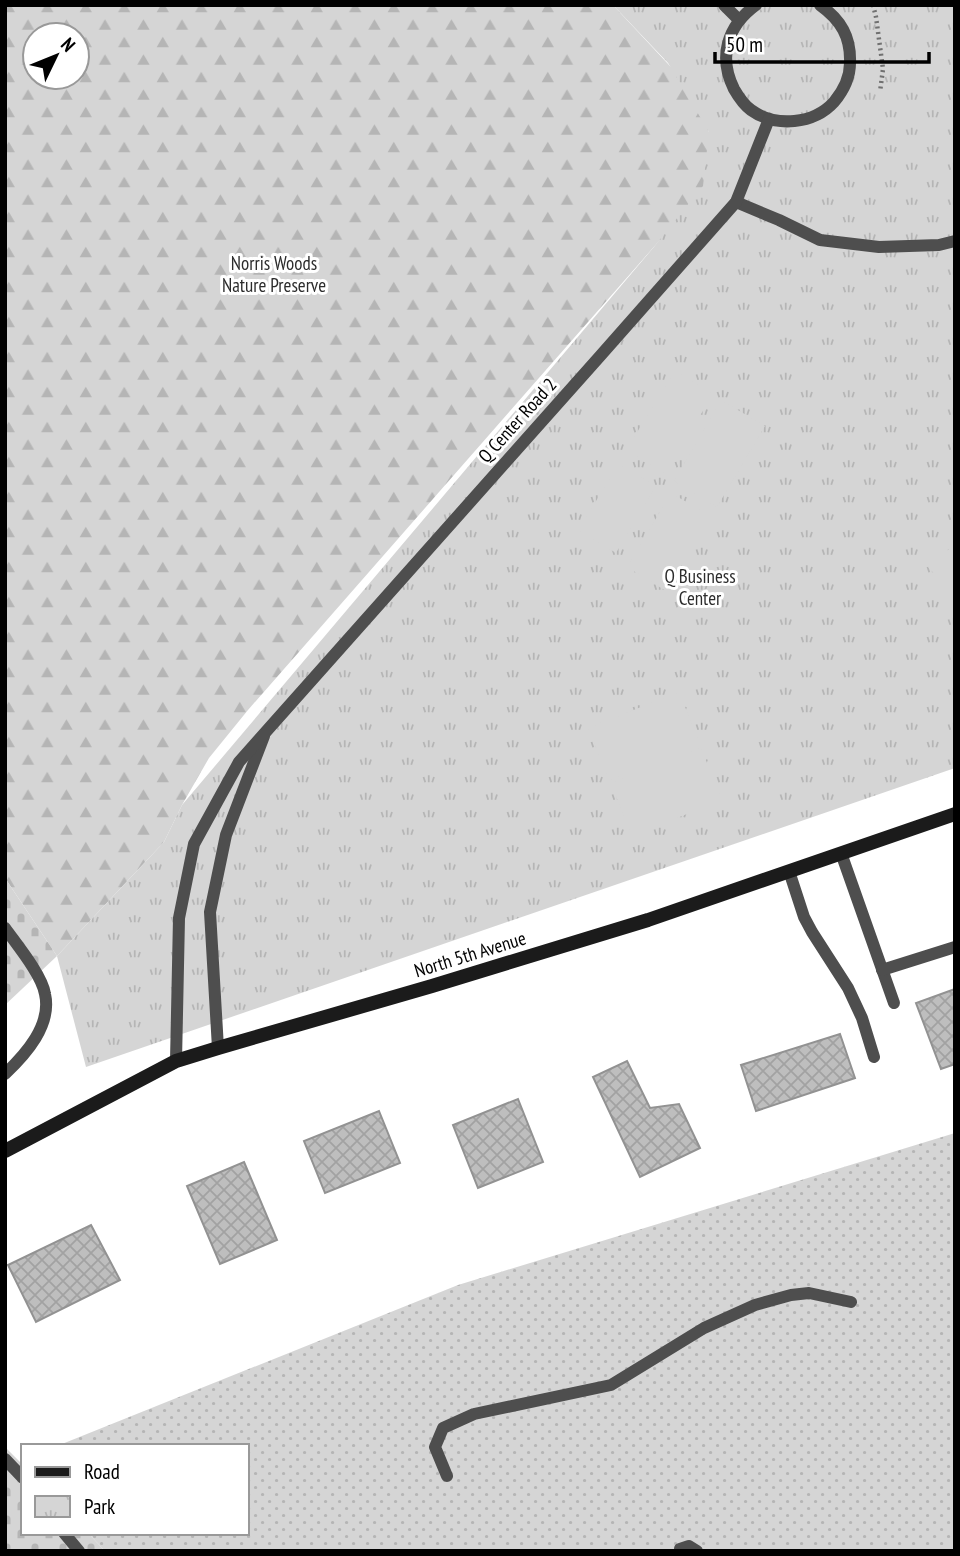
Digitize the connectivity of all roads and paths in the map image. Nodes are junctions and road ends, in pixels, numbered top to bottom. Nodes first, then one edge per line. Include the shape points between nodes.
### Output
1 (724, 5) edge
2 (756, 5) edge
3 (820, 5) edge
4 (873, 5) edge
5 (739, 20) junction
6 (880, 92) dead end
7 (769, 119) junction
8 (736, 202) junction
9 (955, 241) edge
10 (267, 729) junction
11 (955, 814) edge
12 (841, 853) junction
13 (789, 871) junction
14 (5, 928) edge
15 (955, 947) edge
16 (882, 970) junction
17 (894, 1003) dead end
18 (218, 1048) junction
19 (874, 1057) dead end
20 (176, 1061) junction
21 (5, 1074) edge
22 (5, 1150) edge
23 (851, 1302) dead end
24 (5, 1459) edge
25 (447, 1475) dead end
26 (21, 1476) edge
27 (65, 1535) edge
28 (65, 1551) edge
29 (79, 1551) edge
30 (680, 1551) edge
31 (697, 1551) edge

1 - 5 lane
2 - 5 lane
3 - 7 lane via 845,31 851,51 850,72 842,92 828,108 810,118 790,122
4 - 6 path via 883,69
5 - 7 lane via 725,57 728,77 751,110
7 - 8 lane, Q Center Road 2
8 - 9 lane via 820,240 879,247
8 - 10 lane, Q Center Road 2
10 - 18 lane via 226,835 210,912
10 - 20 lane, Q Center Road 2 via 239,762 194,844 179,918
11 - 12 main road, North 5th Avenue
12 - 13 main road, North 5th Avenue
12 - 16 lane
13 - 18 main road, North 5th Avenue via 648,920
13 - 19 lane via 804,917 848,988
14 - 21 lane via 46,995 34,1041
15 - 16 lane
16 - 17 lane
18 - 20 main road, North 5th Avenue
20 - 22 main road, North 5th Avenue
23 - 25 lane via 809,1293 755,1305 704,1328 611,1385 474,1414 443,1428 435,1447
24 - 26 lane
27 - 28 lane
27 - 29 lane
30 - 31 lane via 689,1546

